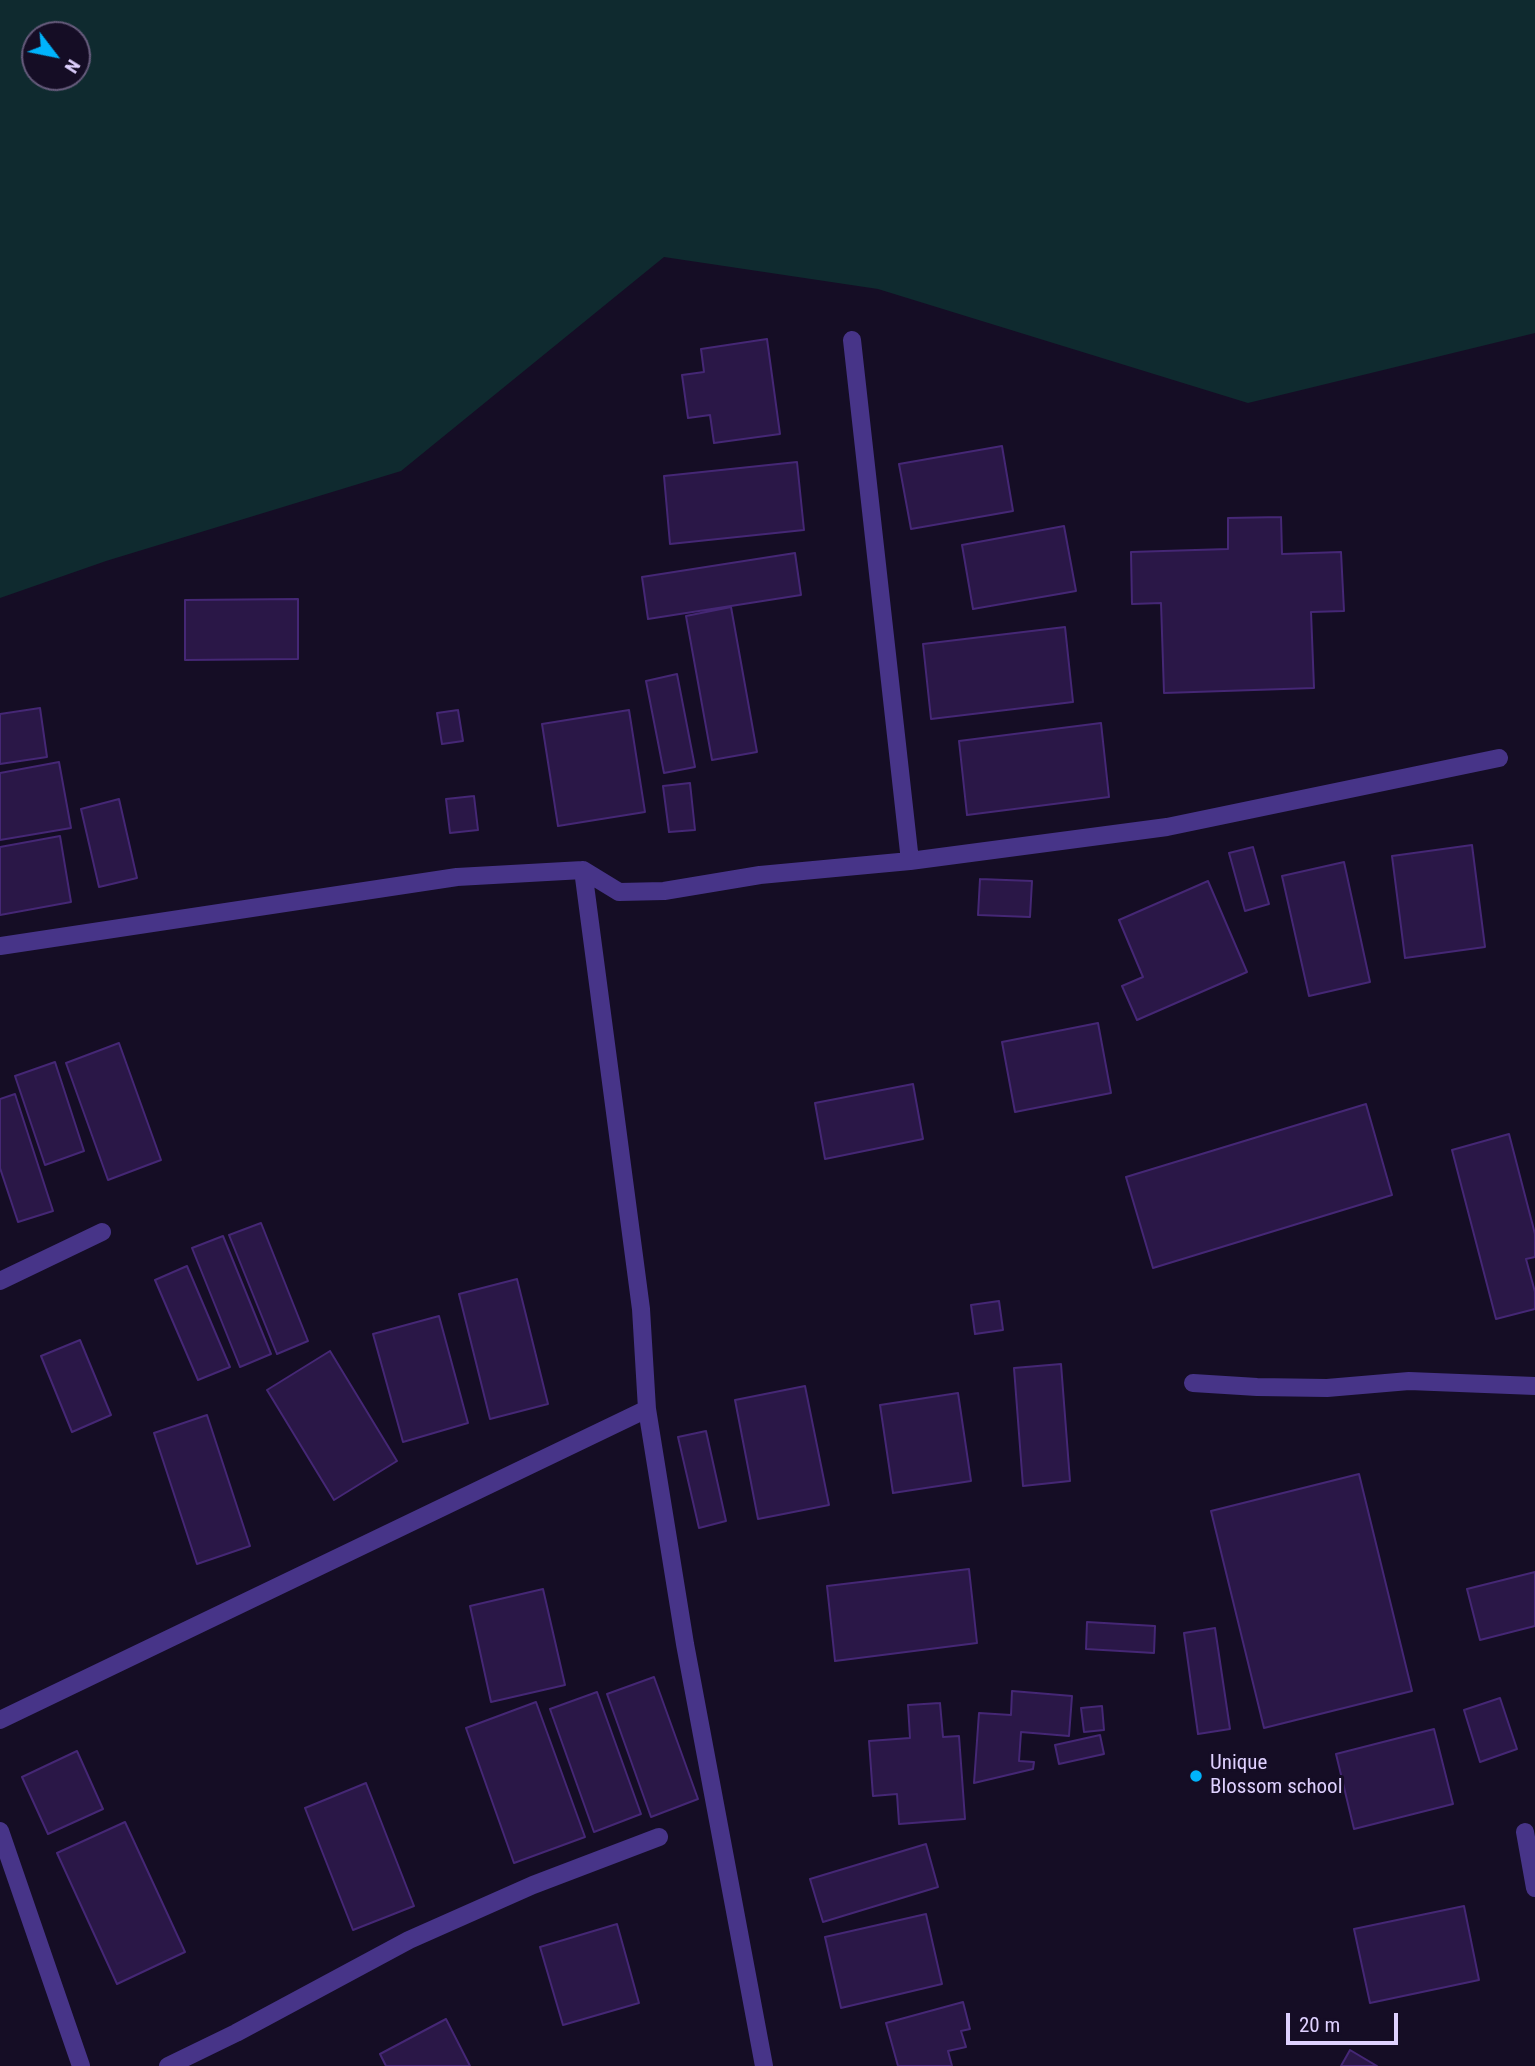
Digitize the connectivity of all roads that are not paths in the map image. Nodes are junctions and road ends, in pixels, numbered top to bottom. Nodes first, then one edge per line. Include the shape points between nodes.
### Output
1 (852, 340) dead end
2 (1499, 758) dead end
3 (910, 861) junction
4 (583, 870) junction
5 (0, 946) edge
6 (102, 1232) dead end
7 (0, 1281) edge
8 (1194, 1383) dead end
9 (1535, 1386) edge
10 (647, 1409) junction
11 (0, 1720) edge
12 (0, 1831) edge
13 (1525, 1832) dead end
14 (659, 1837) dead end
15 (1535, 1888) edge
16 (81, 2066) edge
17 (167, 2066) edge
18 (764, 2066) edge

1 - 3 street
2 - 3 street via 1167,827
3 - 4 street via 760,875 664,891 619,892
4 - 5 street via 457,877
4 - 10 street via 641,1309
6 - 7 street
8 - 9 street via 1327,1388 1409,1381
10 - 11 street
10 - 18 street via 685,1644
12 - 16 street
13 - 15 street
14 - 17 street via 533,1885 409,1940

